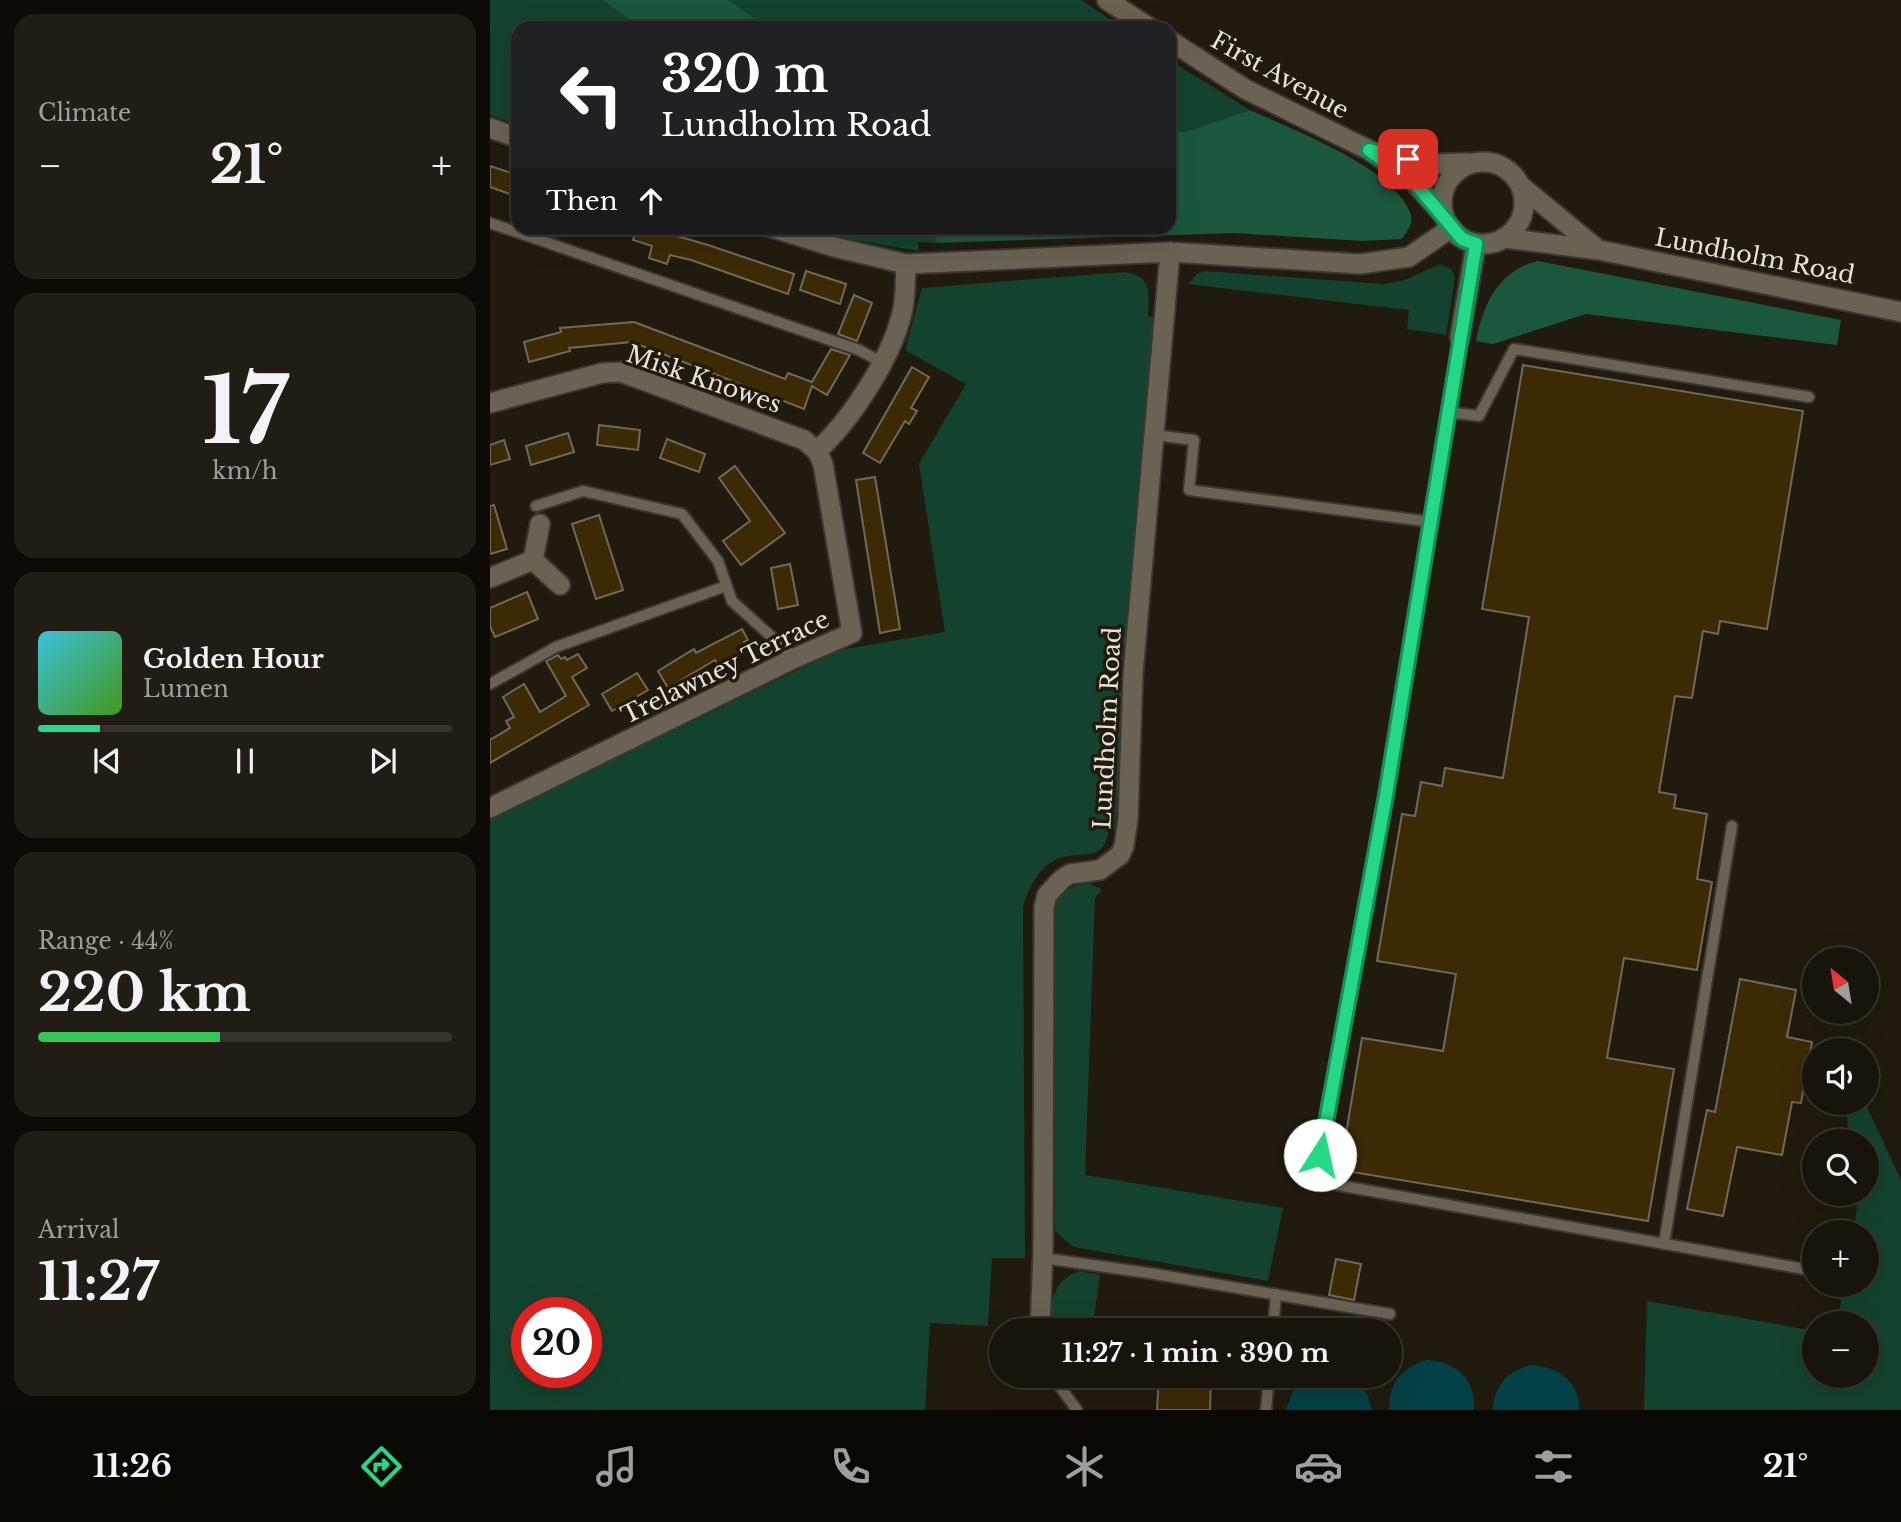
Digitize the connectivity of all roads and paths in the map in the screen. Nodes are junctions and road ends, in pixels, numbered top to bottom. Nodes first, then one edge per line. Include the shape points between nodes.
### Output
1 (1107, 0) edge
2 (1139, 21) edge
3 (1176, 45) edge
4 (490, 128) edge
5 (511, 136) edge
6 (1369, 150) junction
7 (1471, 163) junction
8 (1521, 186) junction
9 (1448, 222) junction
10 (490, 223) edge
11 (511, 230) edge
12 (525, 235) edge
13 (795, 235) edge
14 (1504, 238) junction
15 (1476, 244) junction
16 (1599, 250) junction
17 (1170, 252) junction
18 (905, 264) junction
19 (1901, 312) edge
20 (1460, 337) joint
21 (881, 362) junction
22 (1809, 397) dead end
23 (491, 400) edge
24 (1447, 412) junction
25 (1154, 435) junction
26 (817, 451) junction
27 (538, 515) joint
28 (1432, 522) junction
29 (533, 560) junction
30 (490, 578) edge
31 (559, 585) dead end
32 (726, 586) junction
33 (795, 658) junction
34 (490, 684) edge
35 (490, 808) edge
36 (1732, 827) dead end
37 (1664, 1244) junction
38 (1043, 1258) junction
39 (1802, 1269) edge
40 (1276, 1294) junction
41 (1390, 1314) dead end
42 (1040, 1318) edge
43 (1274, 1318) edge
44 (1061, 1388) edge
45 (1268, 1388) edge
46 (1077, 1410) edge
47 (1266, 1410) edge

1 - 2 street
3 - 6 street, First Avenue via 1245,89
4 - 5 street
6 - 7 street, First Avenue via 1427,164
6 - 9 street, First Avenue via 1414,182
7 - 8 street, Lundholm Road via 1500,165
7 - 9 street via 1452,174 1444,186
8 - 14 street via 1522,217
8 - 16 street, Lundholm Road
9 - 15 street via 1462,239
9 - 17 street via 1409,257 1385,262
10 - 11 lane
12 - 21 lane via 859,350
13 - 18 street
14 - 15 street, Lundholm Road
14 - 16 street, Lundholm Road
15 - 20 street
16 - 19 street, Lundholm Road
17 - 18 street
17 - 25 street, Lundholm Road
18 - 21 street via 903,312
20 - 24 lane
21 - 26 street via 836,434
22 - 24 lane via 1514,349 1479,416
23 - 26 street, Misk Knowes via 621,372 804,440
24 - 28 lane
25 - 28 lane via 1194,440 1189,490
25 - 38 street, Lundholm Road via 1133,674 1124,846 1120,855 1100,870 1062,879 1047,895 1044,907
26 - 33 street, Trelawney Terrace via 852,633
27 - 29 street
27 - 32 lane via 583,491 682,514 718,561
28 - 37 lane via 1315,1181
29 - 30 street
29 - 31 street
32 - 33 lane via 732,601
32 - 34 lane via 556,647
33 - 35 street, Trelawney Terrace
36 - 37 lane
37 - 39 lane
38 - 40 lane
38 - 42 street, Lundholm Road
40 - 41 lane
40 - 43 lane
44 - 46 lane
45 - 47 lane

